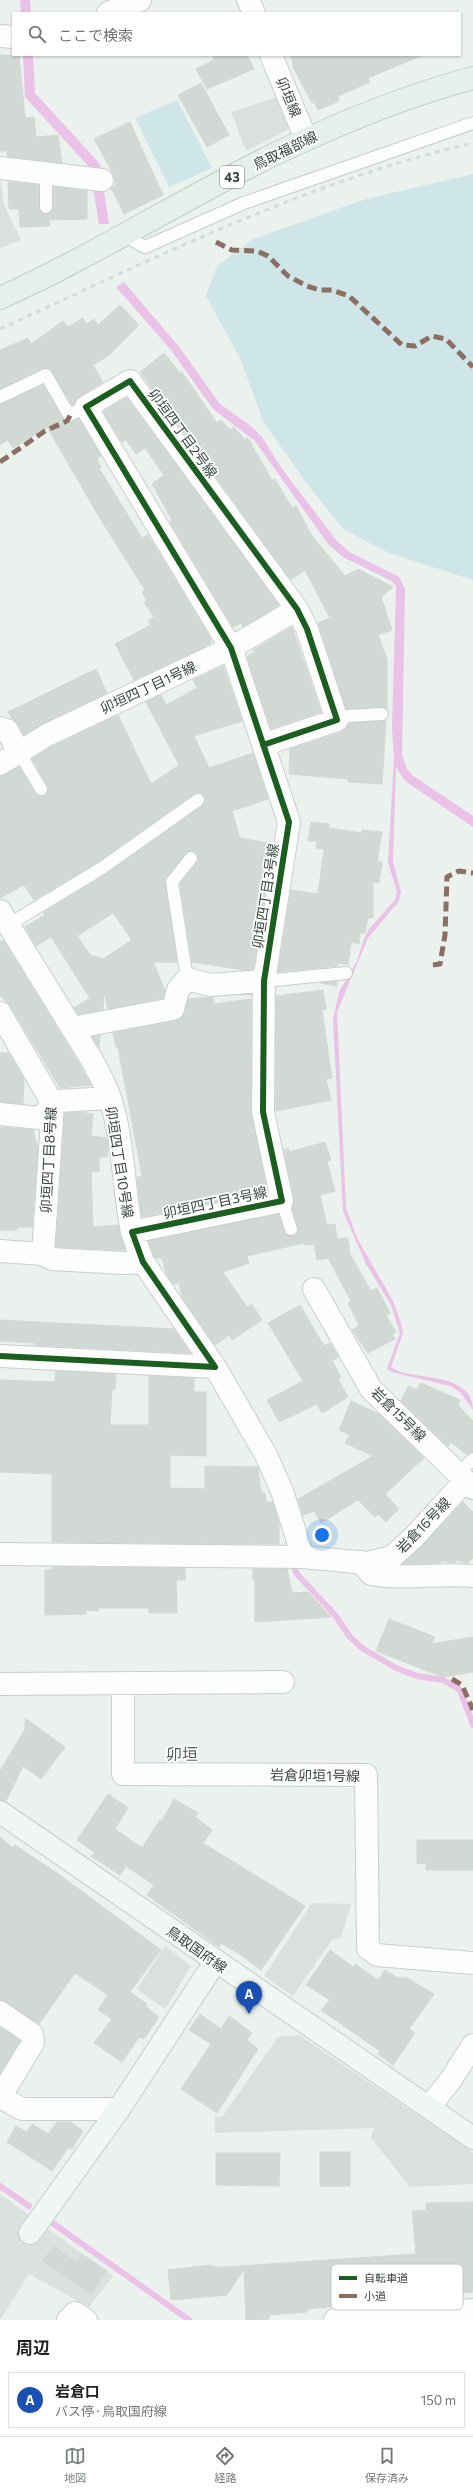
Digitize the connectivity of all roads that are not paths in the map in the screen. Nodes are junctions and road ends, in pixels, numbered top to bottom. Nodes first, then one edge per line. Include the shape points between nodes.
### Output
1 (140, 0) edge
2 (248, 0) edge
3 (110, 12) edge
4 (254, 12) edge
5 (0, 36) edge
6 (12, 37) edge
7 (271, 56) edge
8 (473, 78) edge
9 (473, 123) edge
10 (306, 139) junction
11 (0, 168) edge
12 (46, 172) junction
13 (96, 179) dead end
14 (46, 207) dead end
15 (125, 236) junction
16 (0, 298) edge
17 (0, 397) edge
18 (86, 407) junction
19 (297, 609) junction
20 (231, 648) junction
21 (382, 714) dead end
22 (337, 720) junction
23 (0, 728) edge
24 (263, 745) junction
25 (19, 752) junction
26 (0, 764) edge
27 (41, 789) dead end
28 (198, 800) dead end
29 (191, 858) dead end
30 (4, 918) edge
31 (346, 973) dead end
32 (187, 979) junction
33 (264, 981) junction
34 (0, 1013) edge
35 (72, 1028) junction
36 (110, 1098) junction
37 (53, 1104) junction
38 (0, 1114) edge
39 (282, 1201) junction
40 (291, 1229) dead end
41 (132, 1232) junction
42 (0, 1251) edge
43 (43, 1254) junction
44 (143, 1262) junction
45 (314, 1289) dead end
46 (0, 1356) edge
47 (215, 1367) junction
48 (467, 1475) edge
49 (0, 1554) edge
50 (303, 1557) junction
51 (361, 1562) junction
52 (473, 1576) edge
53 (283, 1682) dead end
54 (123, 1683) junction
55 (0, 1684) edge
56 (0, 1812) edge
57 (215, 1962) junction
58 (473, 1962) edge
59 (0, 2012) edge
60 (473, 2045) edge
61 (0, 2097) edge
62 (429, 2107) junction
63 (118, 2109) junction
64 (473, 2138) edge
65 (30, 2233) dead end
66 (473, 2310) edge
67 (68, 2320) edge
68 (86, 2320) edge
69 (335, 2320) edge

1 - 3 street
2 - 4 street
5 - 6 street
7 - 10 street, 卯垣線
8 - 10 main road, 鳥取福部線 / 43 via 392,103
9 - 15 lane via 244,203 145,247
10 - 15 main road, 鳥取福部線 / 43
11 - 12 street
12 - 13 street
12 - 14 lane
15 - 16 main road, 鳥取福部線 / 43
17 - 18 lane via 46,375 69,415
18 - 19 street, 卯垣四丁目2号線 via 130,381
18 - 20 street
19 - 20 street, 卯垣四丁目1号線
19 - 22 street, 卯垣四丁目2号線 via 308,629
20 - 24 street, 卯垣四丁目3号線
20 - 25 street, 卯垣四丁目1号線 via 47,735
21 - 22 lane via 348,716
22 - 24 street
23 - 25 street via 7,730
24 - 33 street, 卯垣四丁目3号線 via 289,822
25 - 26 street, 卯垣四丁目1号線
25 - 27 lane
28 - 30 lane via 102,868
29 - 32 lane via 172,882
30 - 35 street, 卯垣四丁目10号線
31 - 33 lane
32 - 33 street via 210,985
32 - 35 street via 178,990 173,1009
33 - 39 street, 卯垣四丁目3号線 via 263,1112
34 - 37 street, 卯垣四丁目8号線
35 - 36 street, 卯垣四丁目10号線 via 90,1056
36 - 37 street via 59,1101
36 - 41 street, 卯垣四丁目10号線 via 119,1140 125,1198
37 - 38 street via 39,1118
37 - 43 street, 卯垣四丁目8号線
39 - 40 lane
39 - 41 street, 卯垣四丁目3号線
41 - 44 street
42 - 43 street
43 - 44 street via 52,1259
44 - 47 street
45 - 48 street, 岩倉15号線 via 371,1389
46 - 47 street
47 - 50 street via 266,1456 282,1491
48 - 51 street, 岩倉16号線 via 414,1537 392,1557
49 - 50 street, 岩倉16号線
50 - 51 street, 岩倉16号線
51 - 52 street via 371,1574 384,1577
53 - 54 street
54 - 55 street
54 - 58 street, 岩倉卯垣1号線 via 123,1774 366,1775 368,1948 377,1955
56 - 57 main road, 鳥取国府線
57 - 62 main road, 鳥取国府線
57 - 63 main road
59 - 61 street via 32,2034 33,2043
60 - 62 street via 450,2081
61 - 63 street via 22,2109
62 - 64 main road, 鳥取国府線
63 - 65 main road
66 - 69 street
67 - 68 street via 75,2313

